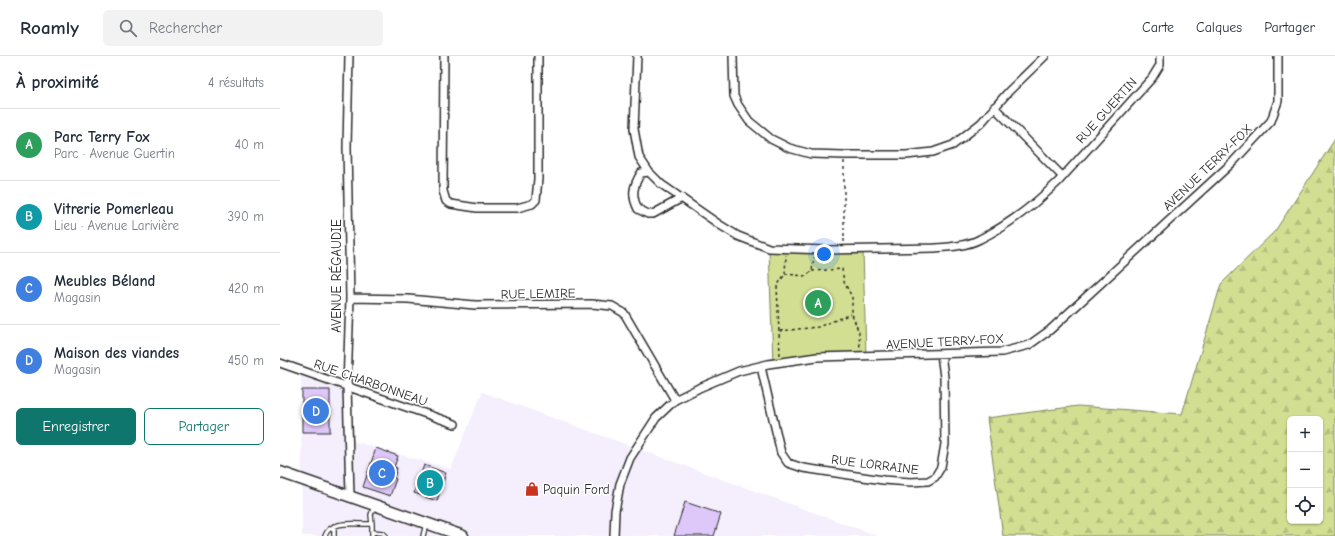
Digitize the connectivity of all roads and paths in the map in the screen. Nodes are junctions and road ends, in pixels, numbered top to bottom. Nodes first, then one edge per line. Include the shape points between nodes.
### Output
1 (349, 56) edge
2 (444, 56) edge
3 (538, 56) edge
4 (637, 56) edge
5 (733, 56) edge
6 (1045, 56) edge
7 (1160, 56) edge
8 (1278, 56) edge
9 (994, 107) junction
10 (844, 156) junction
11 (649, 172) junction
12 (1062, 176) junction
13 (682, 198) junction
14 (786, 249) junction
15 (814, 250) junction
16 (844, 250) junction
17 (812, 271) junction
18 (785, 274) junction
19 (350, 298) junction
20 (852, 314) junction
21 (780, 331) junction
22 (941, 354) junction
23 (861, 356) junction
24 (780, 363) junction
25 (280, 364) edge
26 (761, 366) junction
27 (347, 386) junction
28 (675, 400) junction
29 (455, 424) dead end
30 (280, 472) edge
31 (350, 496) junction
32 (374, 505) junction
33 (426, 523) junction
34 (372, 524) junction
35 (334, 526) junction
36 (372, 534) edge
37 (325, 536) edge
38 (334, 536) edge
39 (386, 536) edge
40 (423, 536) edge
41 (463, 536) edge
42 (614, 536) edge

1 - 19 street, AVENUE RÉGAUDIE via 347,147
2 - 3 street via 443,191 446,201 477,208 517,208 532,204 536,200
4 - 11 street, RUE GUERTIN via 634,129 637,152
5 - 10 street via 734,96 749,121 772,139 789,148 812,154
6 - 9 street
7 - 12 street, RUE GUERTIN via 1160,65 1152,78
8 - 22 street, AVENUE TERRY-FOX via 1278,101 1271,121 1233,162 1050,330 1029,345 1002,352
9 - 10 street via 970,132 953,145 933,152
9 - 12 street
10 - 16 path
11 - 13 street, RUE GUERTIN
11 - 13 street via 641,173 633,188 638,209 653,214
12 - 16 street, RUE GUERTIN via 1042,198 980,240 934,248
13 - 14 street, RUE GUERTIN via 738,236 769,248
14 - 15 street, RUE GUERTIN
14 - 18 path
15 - 16 street, RUE GUERTIN
15 - 17 path
17 - 18 path via 806,276
17 - 20 path via 842,269 844,282 852,297
18 - 21 path via 777,286
19 - 27 street, AVENUE RÉGAUDIE
19 - 28 street, RUE LEMIRE via 475,305 612,306 624,313
20 - 21 path via 818,327
20 - 23 path via 859,333
21 - 24 path
22 - 23 street, AVENUE TERRY-FOX
22 - 26 street, RUE LORRAINE via 946,444 944,460 935,477 928,482 883,480 788,464 781,454
23 - 24 street, AVENUE TERRY-FOX
24 - 26 street, AVENUE TERRY-FOX
25 - 27 street, RUE CHARBONNEAU
26 - 28 street, AVENUE TERRY-FOX via 739,371
27 - 29 street, RUE CHARBONNEAU
27 - 31 street, AVENUE RÉGAUDIE
28 - 42 street, AVENUE TERRY-FOX via 656,418 630,458 620,484
30 - 31 main road
31 - 32 main road
32 - 33 main road
32 - 34 lane
33 - 40 lane
33 - 41 main road
34 - 35 lane
34 - 36 lane
35 - 37 lane
35 - 38 lane
36 - 39 lane via 383,533

